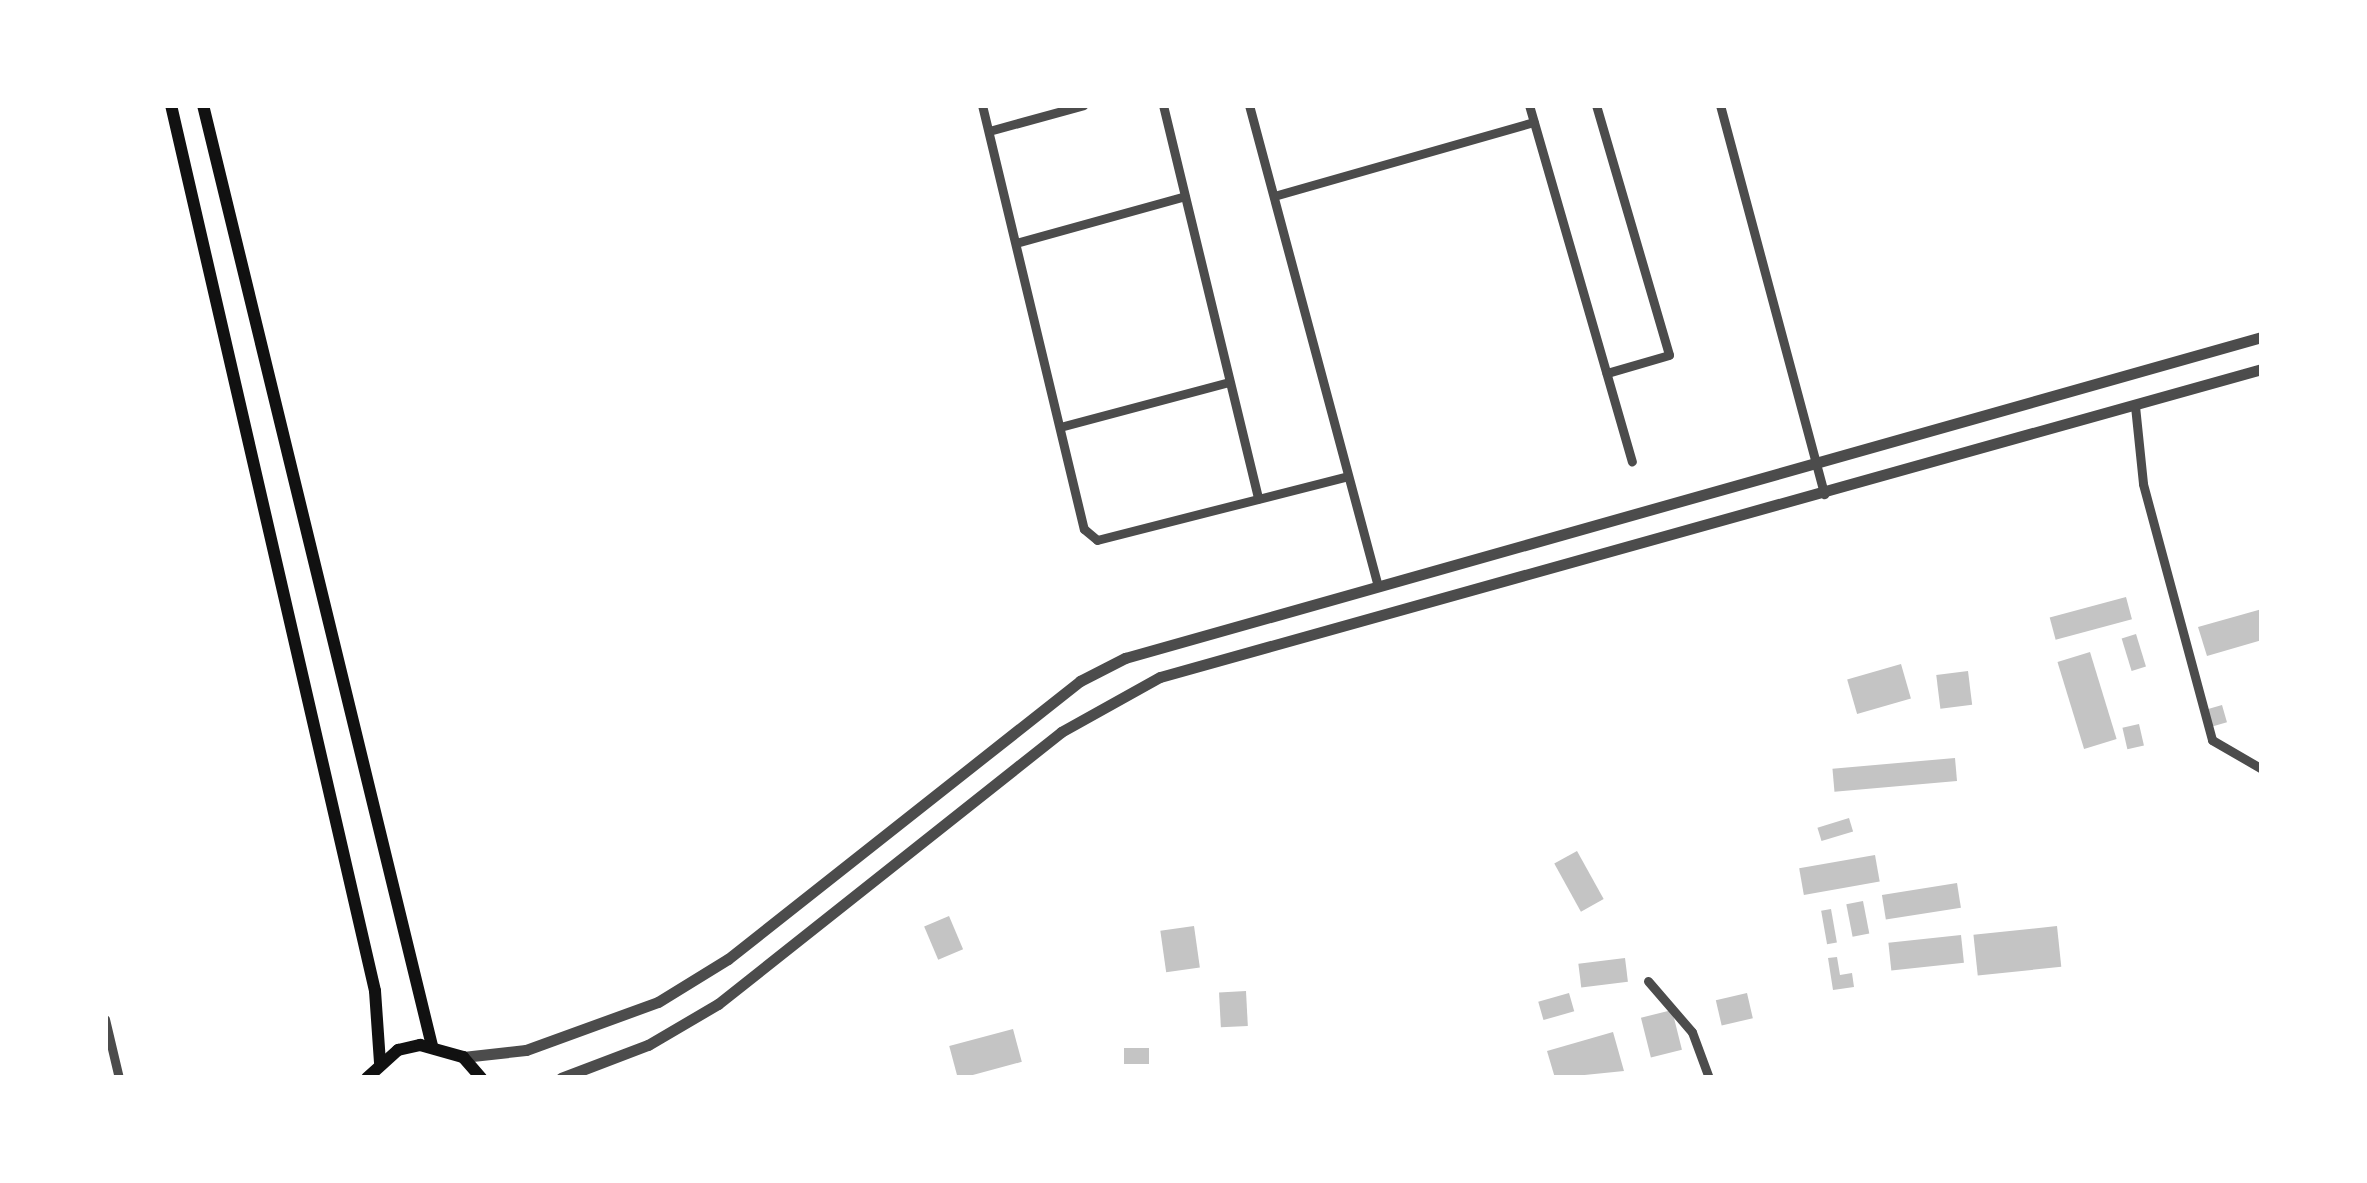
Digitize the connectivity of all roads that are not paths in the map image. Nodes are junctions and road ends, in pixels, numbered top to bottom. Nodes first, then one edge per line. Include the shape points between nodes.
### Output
1 (171, 105) edge
2 (203, 105) edge
3 (982, 105) edge
4 (1084, 105) edge
5 (1162, 105) edge
6 (1249, 105) edge
7 (1530, 105) edge
8 (1596, 105) edge
9 (1720, 105) edge
10 (1534, 122) junction
11 (989, 131) junction
12 (1184, 196) junction
13 (1274, 196) junction
14 (1016, 243) junction
15 (2262, 337) edge
16 (2262, 369) edge
17 (1607, 372) junction
18 (1229, 382) junction
19 (2135, 406) junction
20 (1060, 427) junction
21 (1632, 461) dead end
22 (1816, 464) junction
23 (1348, 476) junction
24 (1824, 494) junction
25 (1258, 499) junction
26 (1377, 584) junction
27 (2262, 769) edge
28 (1648, 981) dead end
29 (105, 1019) edge
30 (107, 1039) edge
31 (432, 1046) junction
32 (463, 1057) junction
33 (380, 1062) junction
34 (119, 1078) edge
35 (367, 1078) edge
36 (481, 1078) edge
37 (561, 1078) edge
38 (1709, 1078) edge

1 - 33 main road via 371,973
2 - 31 main road
3 - 11 street
4 - 11 street
5 - 12 street
6 - 13 street
7 - 10 street
8 - 17 street via 1669,355
9 - 22 street
10 - 13 street
10 - 17 street
11 - 14 street
12 - 14 street
12 - 18 street
13 - 23 street
14 - 20 street
15 - 22 street
16 - 19 street
17 - 21 street
18 - 20 street
18 - 25 street
19 - 24 street
19 - 27 street via 2143,484 2212,740
20 - 25 street via 1084,529 1097,540
22 - 24 street
22 - 26 street
23 - 25 street
23 - 26 street
24 - 37 street via 1160,677 1061,732 718,1004 648,1045
26 - 32 street via 1125,658 1080,681 728,959 658,1002 526,1050
28 - 38 street via 1692,1032
29 - 30 street
30 - 34 street
31 - 32 main road
31 - 33 main road
32 - 36 main road
33 - 35 main road

